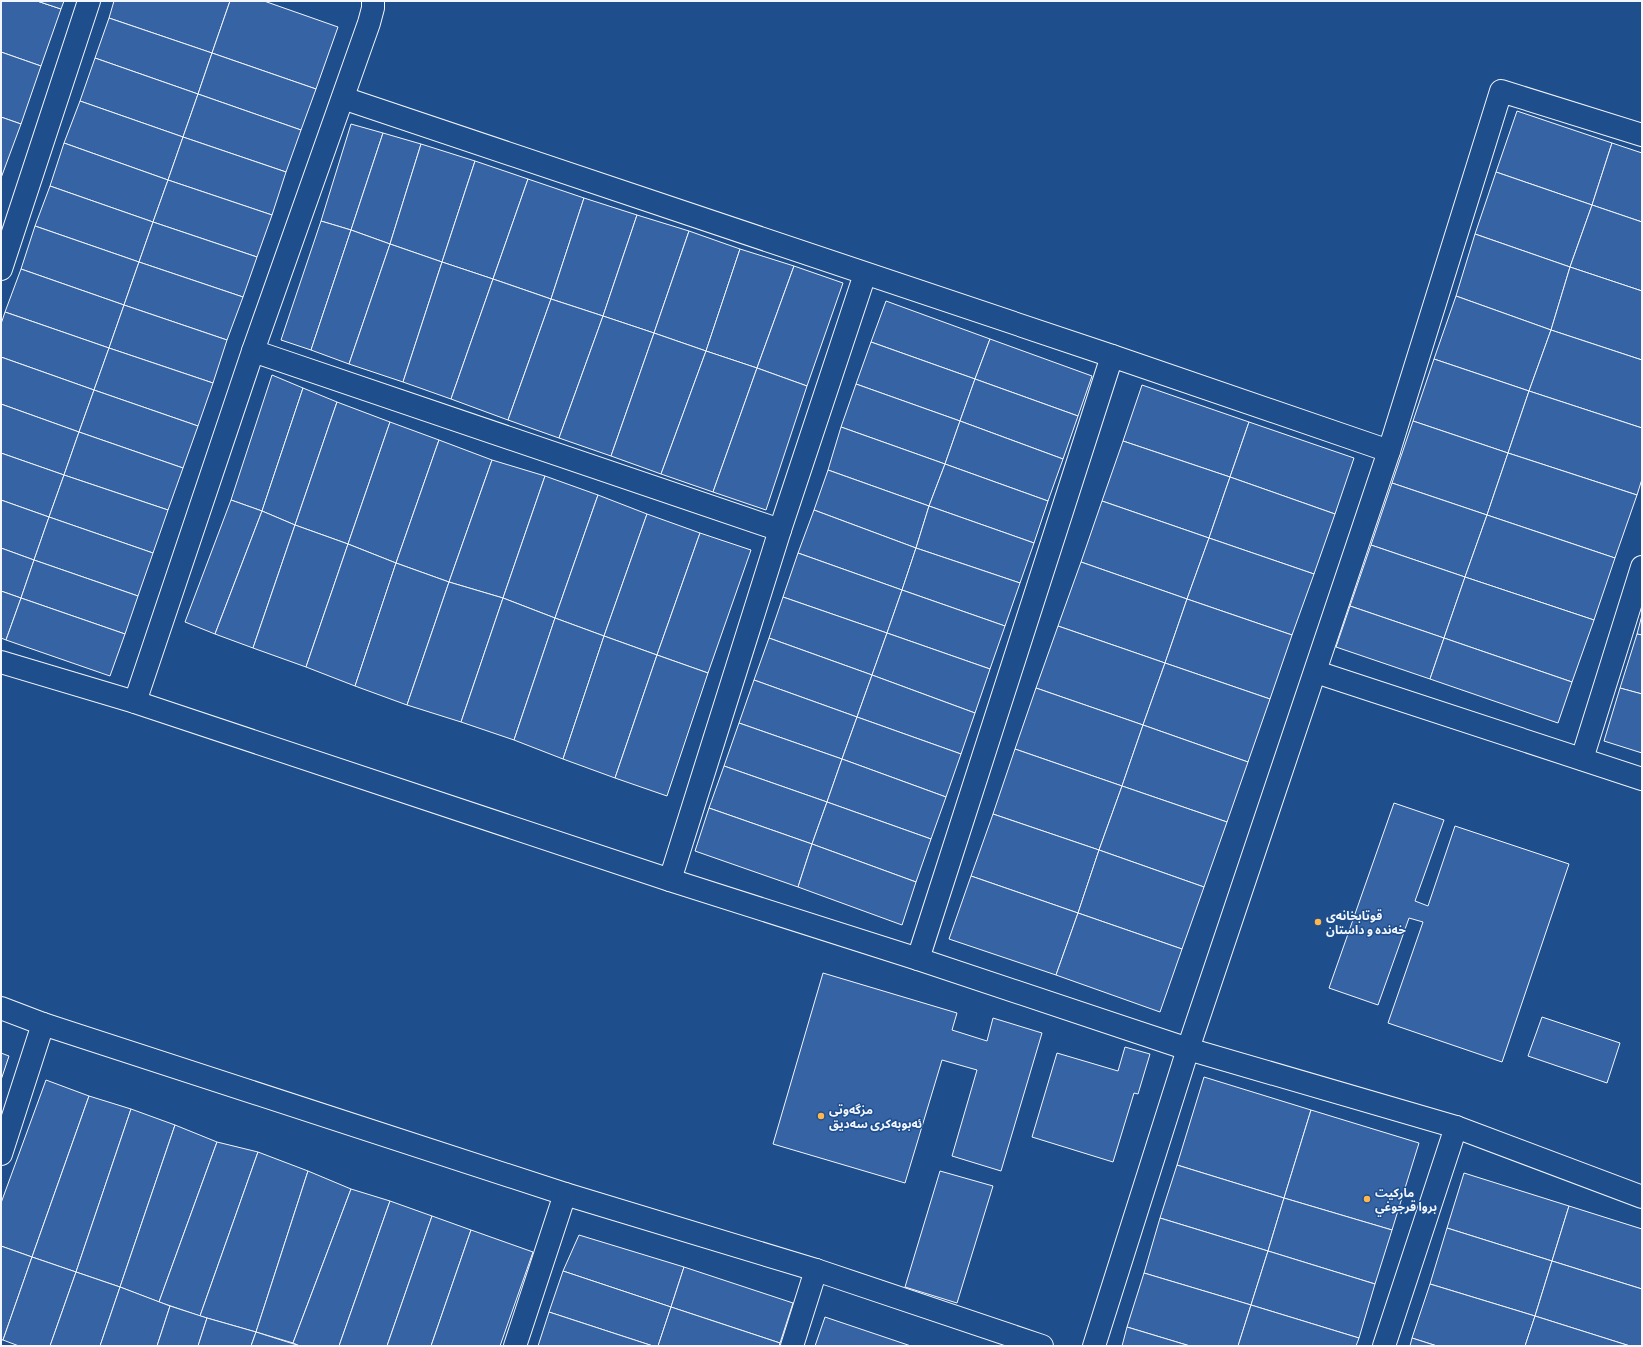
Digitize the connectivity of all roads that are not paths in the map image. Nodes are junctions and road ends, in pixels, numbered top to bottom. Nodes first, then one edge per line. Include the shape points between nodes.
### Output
1 (89, 1) edge
2 (373, 1) edge
3 (343, 98) junction
4 (1642, 135) edge
5 (1, 269) edge
6 (865, 274) junction
7 (254, 351) junction
8 (1112, 356) junction
9 (1389, 451) junction
10 (780, 530) junction
11 (1642, 567) edge
12 (1, 662) edge
13 (1316, 672) junction
14 (135, 702) junction
15 (1582, 759) junction
16 (1642, 779) edge
17 (670, 880) junction
18 (918, 959) junction
19 (1, 1008) edge
20 (43, 1024) junction
21 (1188, 1049) junction
22 (1456, 1127) junction
23 (1, 1154) edge
24 (565, 1194) junction
25 (1642, 1197) edge
26 (816, 1270) junction
27 (515, 1346) edge
28 (792, 1346) edge
29 (1042, 1346) edge
30 (1094, 1346) edge
31 (1384, 1346) edge

1 - 5 street
2 - 3 street via 369,23
3 - 6 street
3 - 7 street
4 - 9 street via 1501,91
6 - 8 street
6 - 10 street
7 - 10 street
7 - 14 street
8 - 9 street
8 - 18 street
9 - 13 street
10 - 17 street
11 - 15 street
12 - 14 street
13 - 15 street
13 - 21 street
14 - 17 street
15 - 16 street
17 - 18 street
18 - 21 street
19 - 20 street
20 - 23 street
20 - 24 street
21 - 22 street
21 - 30 street
22 - 25 street
22 - 31 street
24 - 26 street
24 - 27 street
26 - 28 street
26 - 29 street

